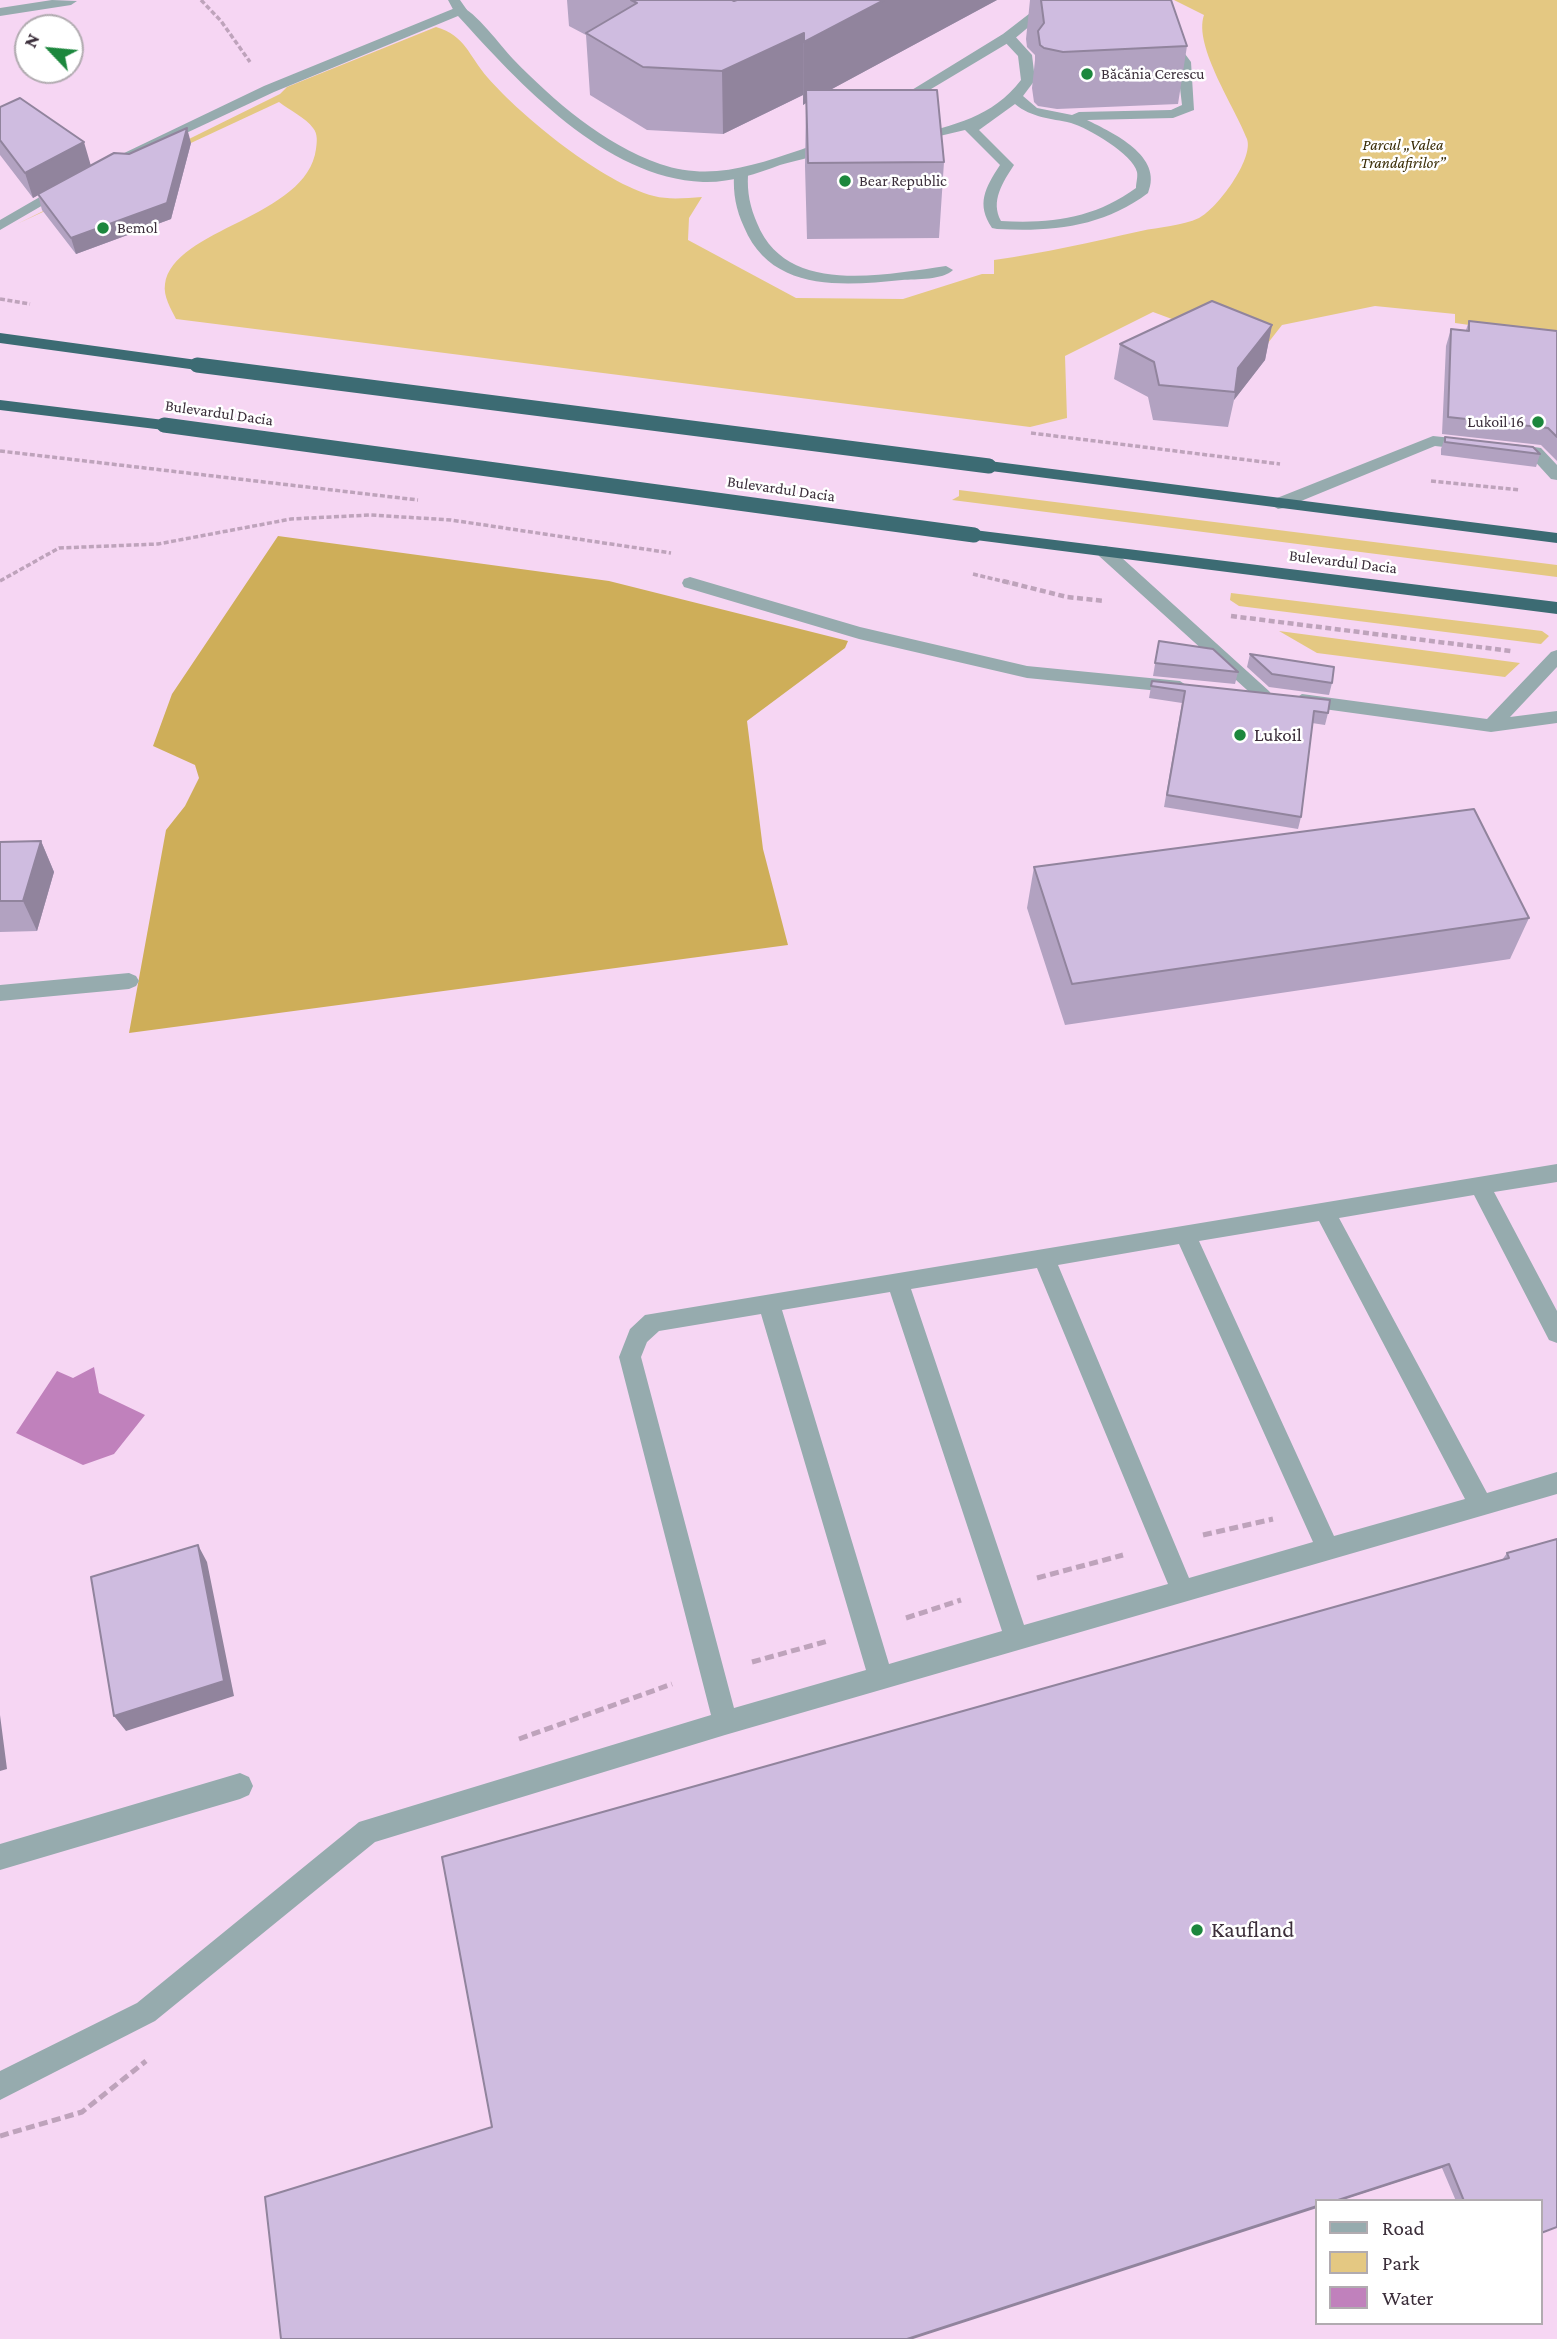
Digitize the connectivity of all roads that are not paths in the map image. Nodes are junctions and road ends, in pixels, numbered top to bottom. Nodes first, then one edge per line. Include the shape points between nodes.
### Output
1 (1055, 0) edge
2 (71, 1) edge
3 (457, 5) edge
4 (0, 12) edge
5 (1027, 23) junction
6 (1054, 25) edge
7 (1155, 34) edge
8 (1009, 37) junction
9 (1016, 97) junction
10 (883, 111) edge
11 (1064, 117) junction
12 (979, 121) junction
13 (849, 132) edge
14 (900, 145) edge
15 (741, 175) junction
16 (0, 226) edge
17 (946, 270) dead end
18 (0, 338) edge
19 (0, 405) edge
20 (1557, 475) edge
21 (1278, 504) junction
22 (1557, 538) edge
23 (1105, 551) junction
24 (690, 583) dead end
25 (1557, 608) edge
26 (1557, 657) edge
27 (1193, 688) edge
28 (1235, 692) edge
29 (1276, 697) junction
30 (1557, 717) edge
31 (1491, 726) junction
32 (129, 981) dead end
33 (0, 993) edge
34 (1557, 1173) edge
35 (1480, 1185) junction
36 (1324, 1211) junction
37 (1186, 1235) junction
38 (1044, 1258) junction
39 (897, 1281) junction
40 (768, 1302) junction
41 (1557, 1333) edge
42 (1557, 1483) edge
43 (1481, 1506) junction
44 (1328, 1549) junction
45 (1183, 1591) junction
46 (1017, 1639) junction
47 (881, 1678) junction
48 (725, 1723) junction
49 (240, 1786) dead end
50 (0, 1857) edge
51 (0, 2086) edge

1 - 5 street
2 - 4 street
3 - 15 street via 489,42 583,130 637,160 690,177
3 - 16 street via 141,146
5 - 6 street
5 - 8 street
7 - 11 street via 1169,41 1184,62 1189,107 1172,114
8 - 9 street via 1025,55 1028,80
8 - 10 street
9 - 11 street via 1032,111
9 - 12 street
11 - 12 street via 1100,129 1139,161 1143,190 1110,213 1075,223 996,225 989,195 1007,165 971,129
12 - 14 street
13 - 15 street via 826,145
15 - 17 street via 739,194 755,236 769,257 788,269 816,276 868,278
18 - 21 highway, bridge
19 - 23 highway, Bulevardul Dacia, bridge
20 - 21 street via 1535,452 1433,441
21 - 22 highway
23 - 25 highway, Bulevardul Dacia
23 - 29 street
24 - 27 street via 859,633 1027,672
26 - 31 street
28 - 29 street
29 - 31 street
30 - 31 street
32 - 33 street
34 - 35 street
35 - 36 street
35 - 41 street
36 - 37 street
36 - 43 street
37 - 38 street
37 - 44 street
38 - 39 street
38 - 45 street
39 - 40 street
39 - 46 street
40 - 47 street
40 - 48 street via 653,1322 638,1336 630,1356
42 - 43 street
43 - 44 street
44 - 45 street
45 - 46 street
46 - 47 street
47 - 48 street
48 - 51 street via 368,1831 146,2012
49 - 50 street

